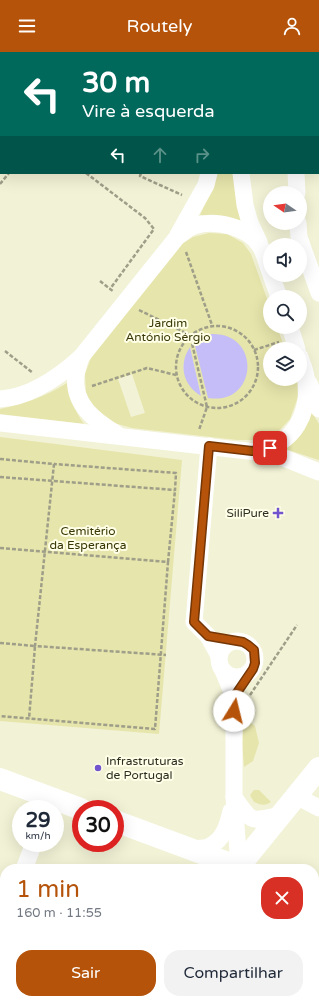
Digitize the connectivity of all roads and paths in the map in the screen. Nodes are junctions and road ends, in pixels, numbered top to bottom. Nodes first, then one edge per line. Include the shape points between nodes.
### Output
1 (8, 174) edge
2 (87, 174) edge
3 (141, 174) edge
4 (209, 174) edge
5 (241, 174) edge
6 (296, 174) edge
7 (0, 184) edge
8 (297, 186) edge
9 (197, 202) junction
10 (298, 230) edge
11 (178, 236) junction
12 (260, 246) junction
13 (263, 254) edge
14 (100, 281) dead end
15 (110, 289) junction
16 (319, 293) edge
17 (125, 301) junction
18 (212, 325) junction
19 (190, 335) junction
20 (294, 338) edge
21 (254, 350) junction
22 (5, 351) dead end
23 (81, 357) junction
24 (176, 375) junction
25 (307, 379) edge
26 (46, 383) junction
27 (306, 386) edge
28 (77, 391) junction
29 (0, 399) edge
30 (207, 407) junction
31 (319, 409) edge
32 (0, 423) edge
33 (121, 436) junction
34 (203, 441) junction
35 (252, 451) junction
36 (0, 460) edge
37 (54, 464) junction
38 (319, 472) edge
39 (0, 477) edge
40 (52, 481) junction
41 (175, 490) junction
42 (0, 548) edge
43 (45, 551) junction
44 (168, 562) junction
45 (297, 625) dead end
46 (208, 636) junction
47 (238, 641) junction
48 (0, 643) edge
49 (35, 646) junction
50 (161, 654) junction
51 (166, 655) dead end
52 (219, 656) junction
53 (253, 669) junction
54 (224, 673) junction
55 (241, 698) junction
56 (0, 716) edge
57 (29, 719) junction
58 (319, 768) edge
59 (0, 779) edge
60 (296, 796) junction
61 (234, 797) junction
62 (42, 800) edge
63 (319, 808) edge
64 (280, 815) junction
65 (124, 824) edge
66 (191, 849) junction
67 (31, 852) edge
68 (26, 864) edge
69 (230, 864) edge
70 (240, 864) edge
71 (243, 864) edge

1 - 7 path
2 - 15 path via 145,218 154,229
3 - 9 path via 140,176
4 - 9 street
5 - 12 street via 245,205
6 - 8 street
9 - 11 street
10 - 16 street
11 - 12 street via 194,226 226,225 242,230
11 - 17 street
11 - 18 path
12 - 13 street
14 - 15 path
15 - 17 path
17 - 19 path
17 - 23 street
18 - 19 path via 198,329
18 - 21 path via 231,328 241,333 249,340
19 - 24 path via 177,353
19 - 30 path
20 - 21 path
21 - 30 path via 258,360 258,371 250,391 243,399 224,408
22 - 26 path
23 - 26 street
23 - 28 street via 76,375
24 - 28 path via 147,368
24 - 30 path via 185,394
25 - 31 street
26 - 29 street via 30,392
27 - 35 street via 305,408 296,428 283,441 270,448
28 - 33 street via 80,403 91,415
30 - 34 path
32 - 33 street
33 - 34 street
34 - 35 street
34 - 46 street via 194,622
35 - 38 street via 278,455
36 - 37 path
37 - 40 path
37 - 41 path via 176,474
39 - 40 path
40 - 41 path
40 - 43 path
41 - 44 path
42 - 43 path
43 - 44 path
43 - 49 path
44 - 50 path
45 - 55 path
46 - 47 street
46 - 52 street
47 - 52 street via 228,643 222,648
47 - 53 street via 254,650 256,659
48 - 49 path
49 - 50 path
49 - 57 path
50 - 51 path
50 - 57 path via 155,729
52 - 54 street
53 - 54 street via 246,676 239,678
53 - 55 street
54 - 55 street
55 - 61 street
56 - 57 path
58 - 60 street
59 - 62 street
60 - 63 street
60 - 64 street
61 - 64 street via 248,816 257,820
61 - 66 street via 228,825 221,837 210,847
61 - 70 street
64 - 71 street
65 - 66 street
66 - 69 street
67 - 68 street

